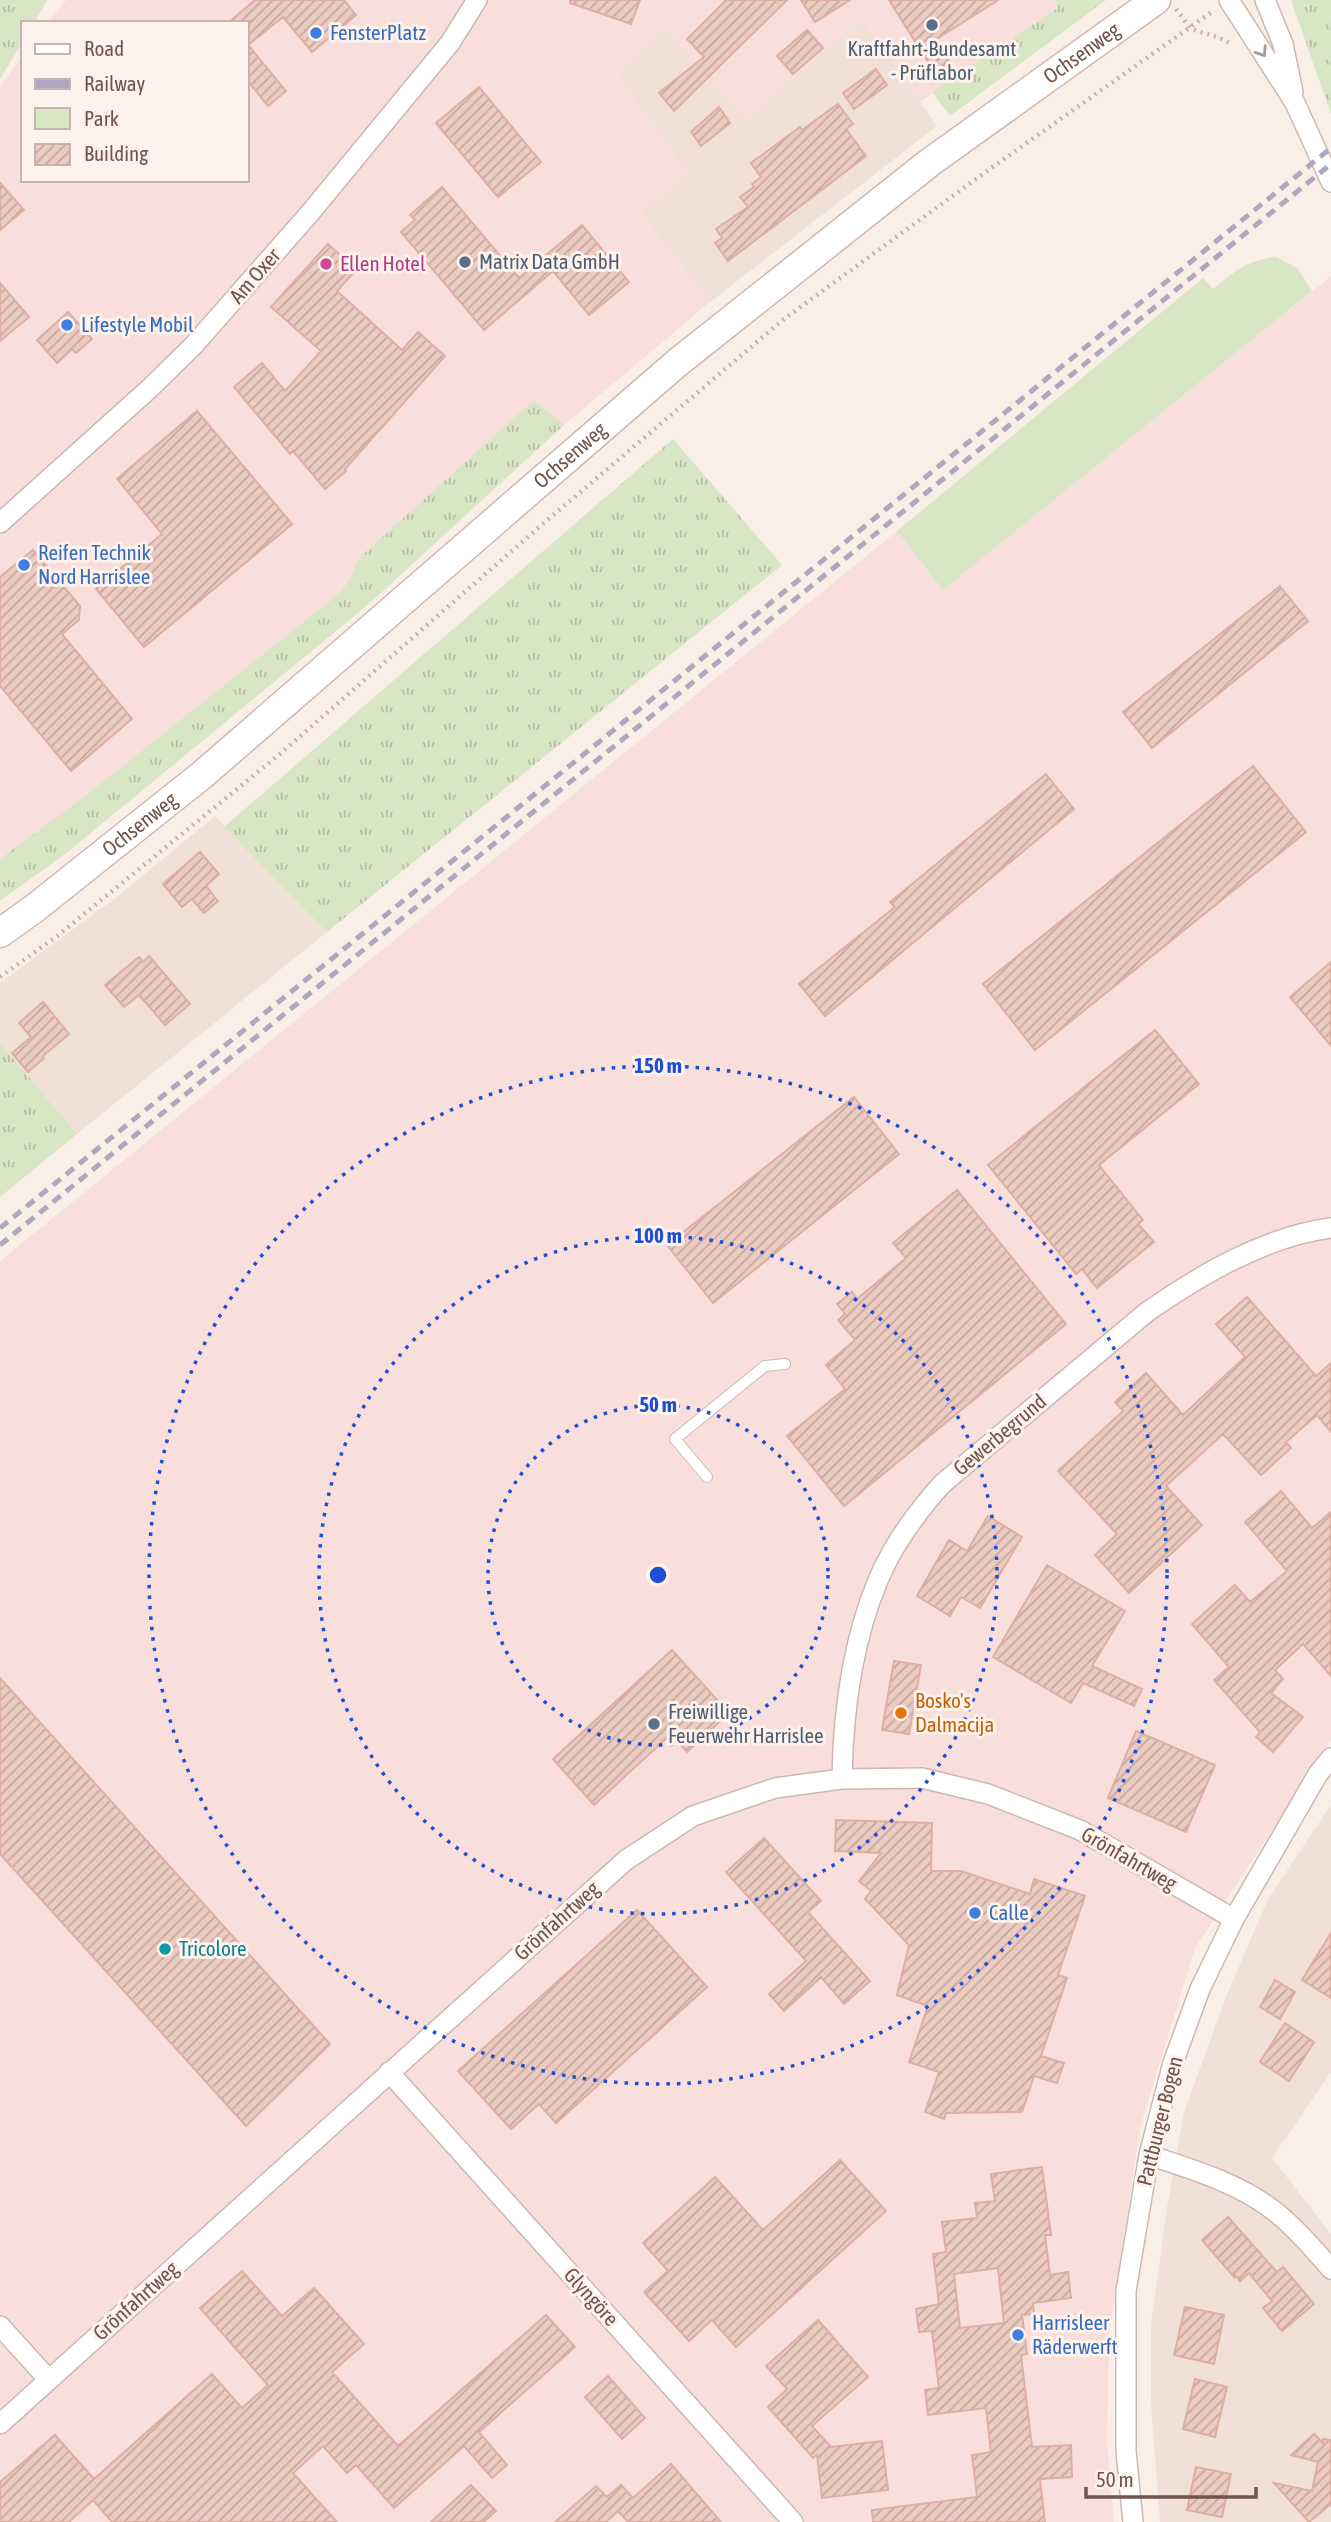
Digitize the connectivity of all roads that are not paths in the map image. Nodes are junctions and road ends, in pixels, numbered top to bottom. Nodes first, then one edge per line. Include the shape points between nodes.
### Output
1 (477, 0) edge
2 (1156, 0) edge
3 (1265, 0) edge
4 (1224, 4) edge
5 (1295, 103) junction
6 (1331, 182) edge
7 (0, 523) edge
8 (0, 933) edge
9 (1331, 1228) edge
10 (785, 1364) dead end
11 (707, 1477) dead end
12 (1331, 1758) edge
13 (842, 1779) junction
14 (1234, 1919) junction
15 (389, 2072) junction
16 (1149, 2155) junction
17 (1331, 2269) edge
18 (0, 2326) edge
19 (49, 2380) junction
20 (0, 2424) edge
21 (793, 2522) edge
22 (1133, 2522) edge

1 - 7 street, Am Oxer via 450,43 328,192 193,346
2 - 8 main road, Ochsenweg via 929,163 677,363 202,775
3 - 5 street via 1283,44
4 -> 5 street
5 - 6 street
9 - 13 street, Gewerbegrund via 1279,1240 1178,1290 942,1484 916,1513 879,1577 863,1620 843,1727
10 - 11 lane via 765,1366 675,1439
12 - 14 street, Pattburger Bogen
13 - 14 street, Grönfahrtweg via 922,1778 988,1794 1080,1830
13 - 15 street, Grönfahrtweg via 775,1788 692,1816 626,1860
14 - 16 street, Pattburger Bogen via 1191,2013
15 - 19 street, Grönfahrtweg
15 - 21 street, Glyngöre
16 - 17 street via 1223,2181 1269,2207
16 - 22 street, Pattburger Bogen via 1126,2291 1126,2451
18 - 19 street
19 - 20 street, Grönfahrtweg

